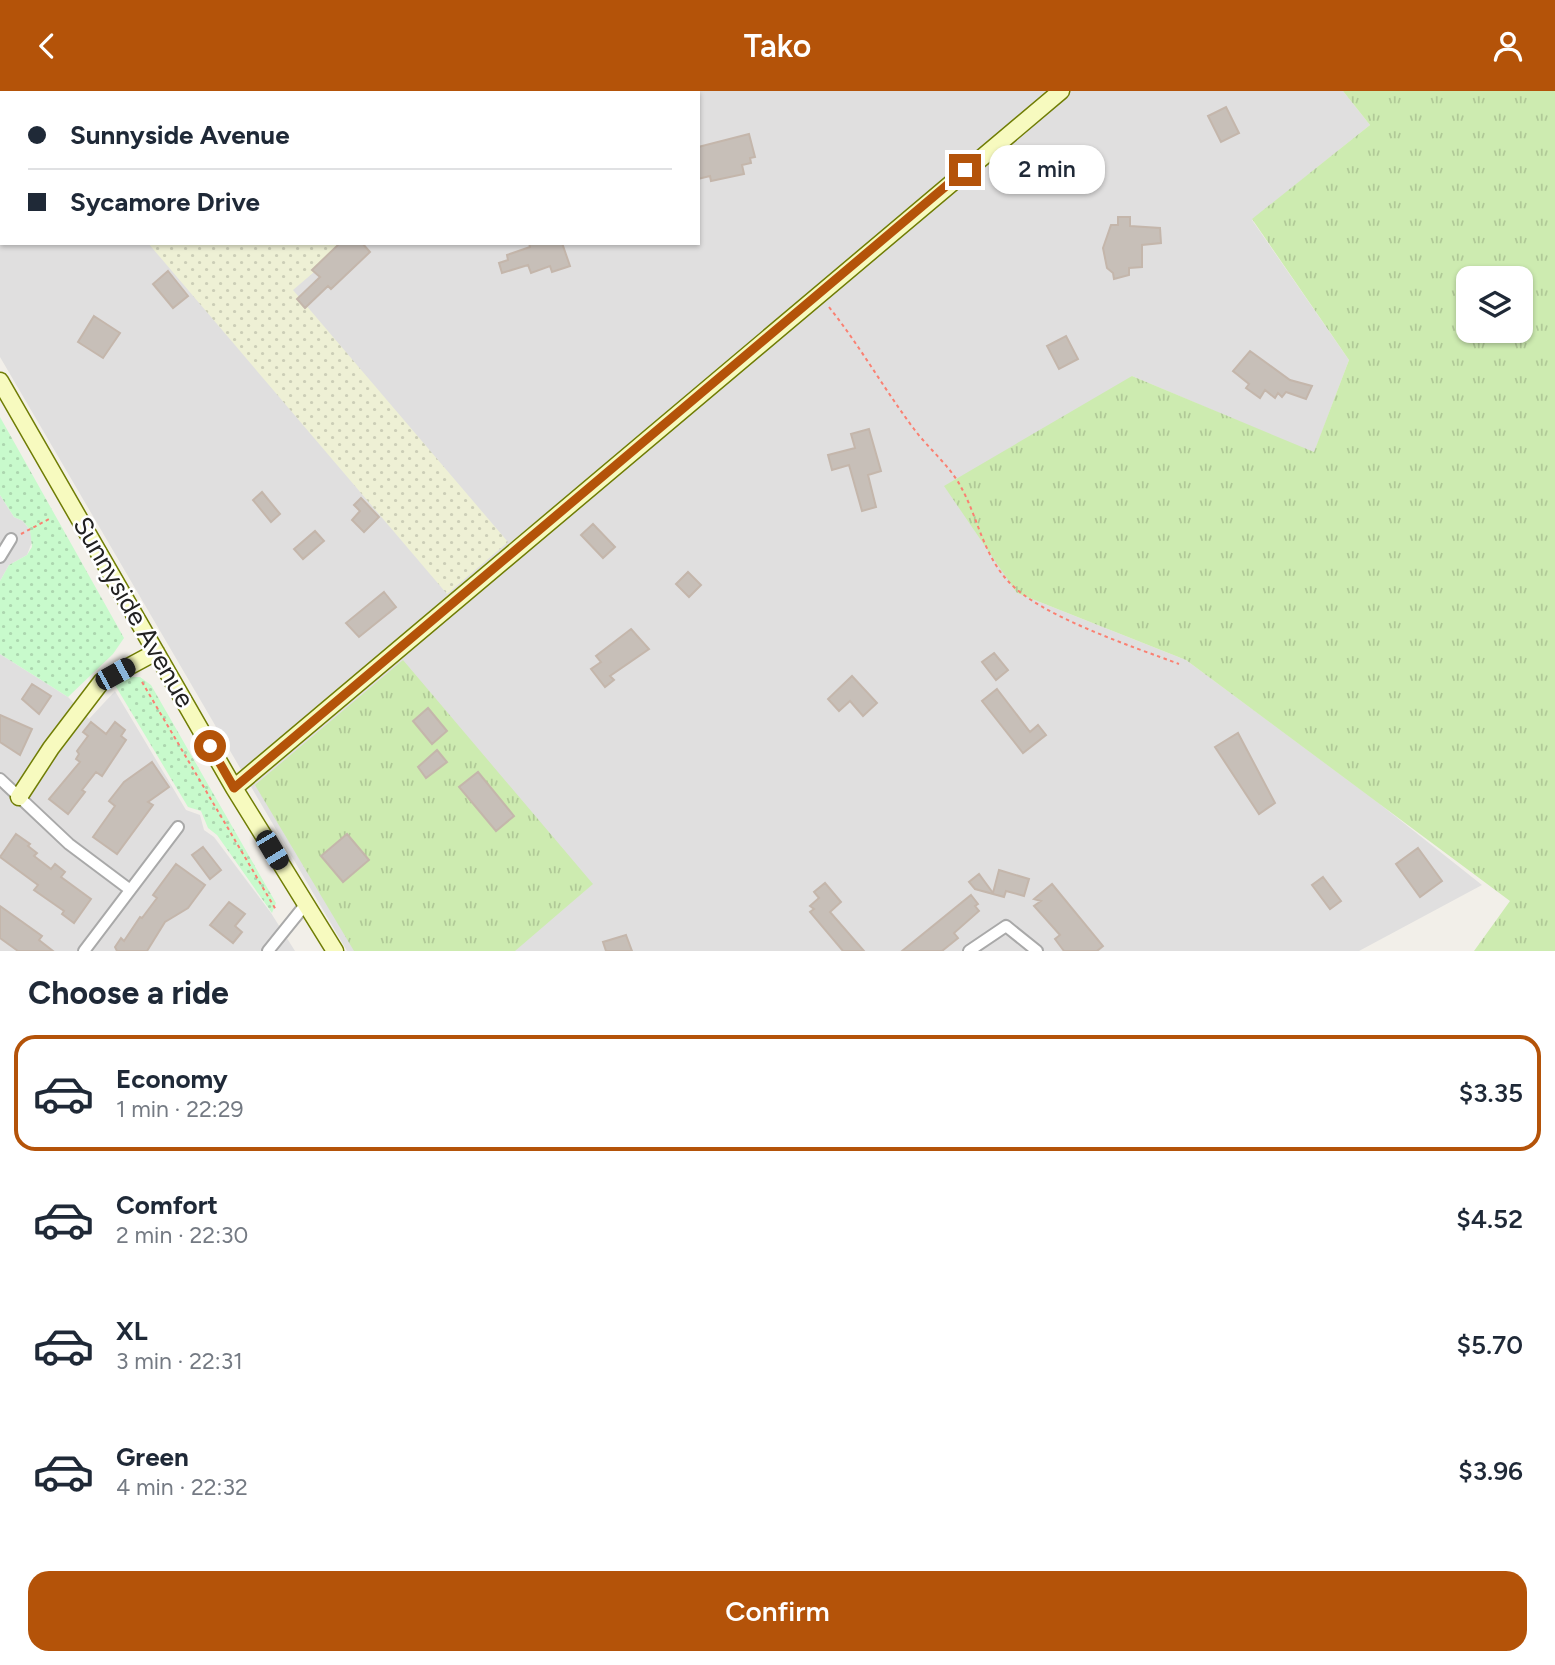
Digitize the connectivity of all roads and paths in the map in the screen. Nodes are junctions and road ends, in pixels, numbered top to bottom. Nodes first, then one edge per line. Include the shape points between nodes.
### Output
1 (1061, 91) edge
2 (818, 294) junction
3 (0, 381) edge
4 (51, 518) dead end
5 (11, 539) joint
6 (0, 557) edge
7 (156, 652) junction
8 (1179, 664) dead end
9 (142, 682) dead end
10 (0, 779) edge
11 (234, 788) junction
12 (19, 797) junction
13 (178, 827) dead end
14 (129, 889) junction
15 (305, 905) junction
16 (276, 910) dead end
17 (84, 951) edge
18 (268, 951) edge
19 (335, 951) edge
20 (969, 951) edge
21 (1037, 951) edge

1 - 2 street
2 - 8 path via 858,344 914,429 960,485 987,551 1008,582 1033,601 1094,631
2 - 11 street
3 - 7 street, Sunnyside Avenue
4 - 5 path
5 - 6 street
7 - 11 street, Sunnyside Avenue
7 - 12 street via 102,681
9 - 16 path
10 - 12 street
11 - 15 street, Sunnyside Avenue
12 - 14 street via 69,844
13 - 14 street
14 - 17 street
15 - 18 street
15 - 19 street, Sunnyside Avenue
20 - 21 street via 1006,926

